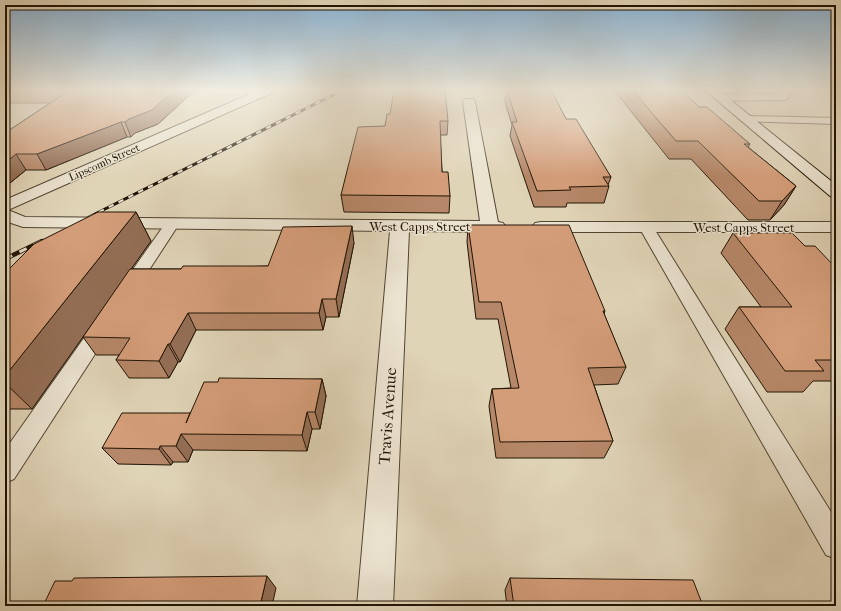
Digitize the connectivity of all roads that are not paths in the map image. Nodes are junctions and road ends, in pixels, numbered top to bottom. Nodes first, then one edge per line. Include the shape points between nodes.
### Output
1 (205, 119) edge
2 (472, 119) edge
3 (745, 119) joint
4 (836, 121) edge
5 (833, 188) edge
6 (5, 206) edge
7 (5, 215) edge
8 (172, 224) junction
9 (400, 226) junction
10 (490, 226) junction
11 (646, 227) junction
12 (836, 227) edge
13 (5, 471) edge
14 (836, 545) edge
15 (375, 606) edge

1 - 6 street, Lipscomb Street
2 - 10 street
3 - 4 lane
3 - 5 street
7 - 8 street, West Capps Street via 23,222
8 - 9 street, West Capps Street
8 - 13 lane
9 - 10 street, West Capps Street
9 - 15 street, Travis Avenue
10 - 11 street, West Capps Street
11 - 12 street, West Capps Street
11 - 14 lane

